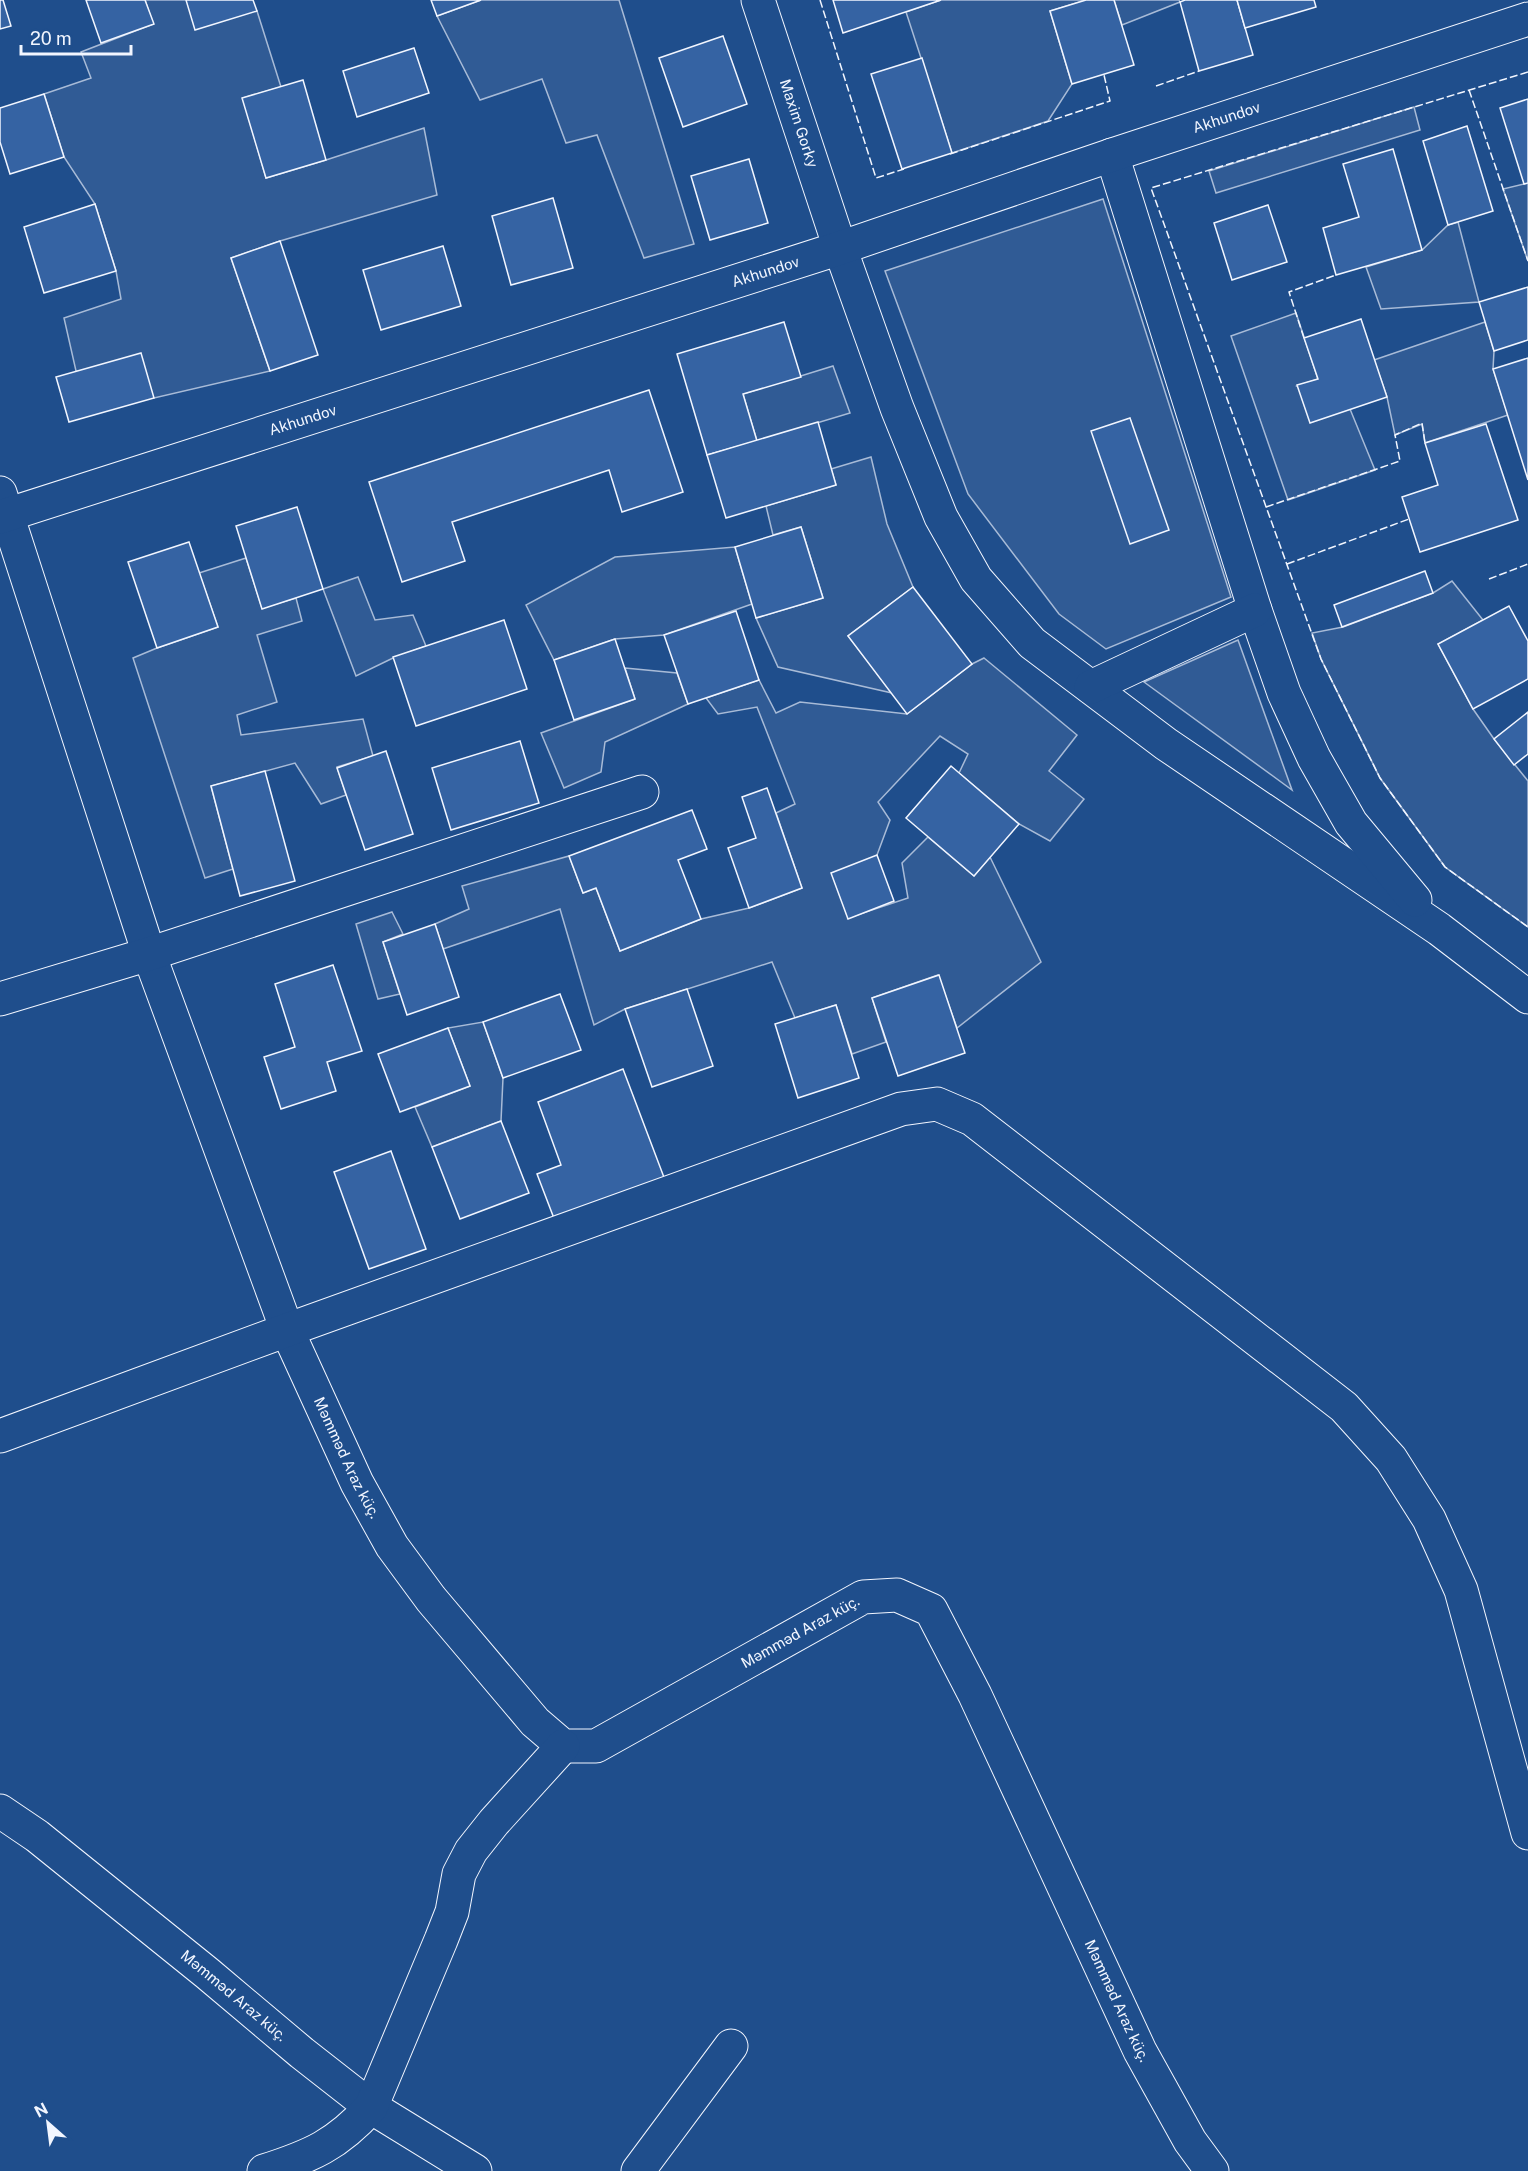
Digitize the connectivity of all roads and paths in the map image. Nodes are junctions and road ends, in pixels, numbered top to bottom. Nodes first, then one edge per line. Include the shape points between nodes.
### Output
1 (758, 0) edge
2 (1528, 19) edge
3 (1113, 156) junction
4 (840, 248) junction
5 (2, 508) edge
6 (1255, 610) junction
7 (1090, 687) junction
8 (642, 792) dead end
9 (1439, 929) junction
10 (148, 954) junction
11 (1528, 997) edge
12 (0, 999) edge
13 (287, 1330) junction
14 (0, 1436) edge
15 (563, 1746) junction
16 (0, 1811) edge
17 (1528, 1833) edge
18 (730, 2046) dead end
19 (371, 2107) junction
20 (303, 2165) edge
21 (264, 2171) edge
22 (475, 2171) edge
23 (638, 2171) edge
24 (1212, 2171) edge

1 - 4 street, Maxim Gorky
2 - 3 street, Akhundov
3 - 4 street, Akhundov
3 - 6 street
4 - 5 street, Akhundov
4 - 7 street, Maxim Gorky via 941,517 976,579 1032,643
5 - 10 street, Məmməd Araz küç.
6 - 7 street
6 - 9 street via 1284,693 1351,823
7 - 9 street, Maxim Gorky via 1166,744
8 - 10 street
9 - 11 street
10 - 12 street
10 - 13 street, Məmməd Araz küç.
13 - 14 street
13 - 15 street, Məmməd Araz küç. via 357,1484 392,1546 430,1599 535,1722
13 - 17 street via 901,1109 937,1104 972,1119 1344,1407 1391,1459 1429,1519 1461,1590
15 - 19 street via 471,1851 459,1874 452,1912
15 - 24 street, Məmməd Araz küç. via 596,1746 863,1597 897,1595 931,1610 975,1695 1140,2051 1190,2141
16 - 19 street, Məmməd Araz küç. via 37,1836
18 - 23 street
19 - 20 street via 354,2126
19 - 22 street, Məmməd Araz küç.
20 - 21 street

